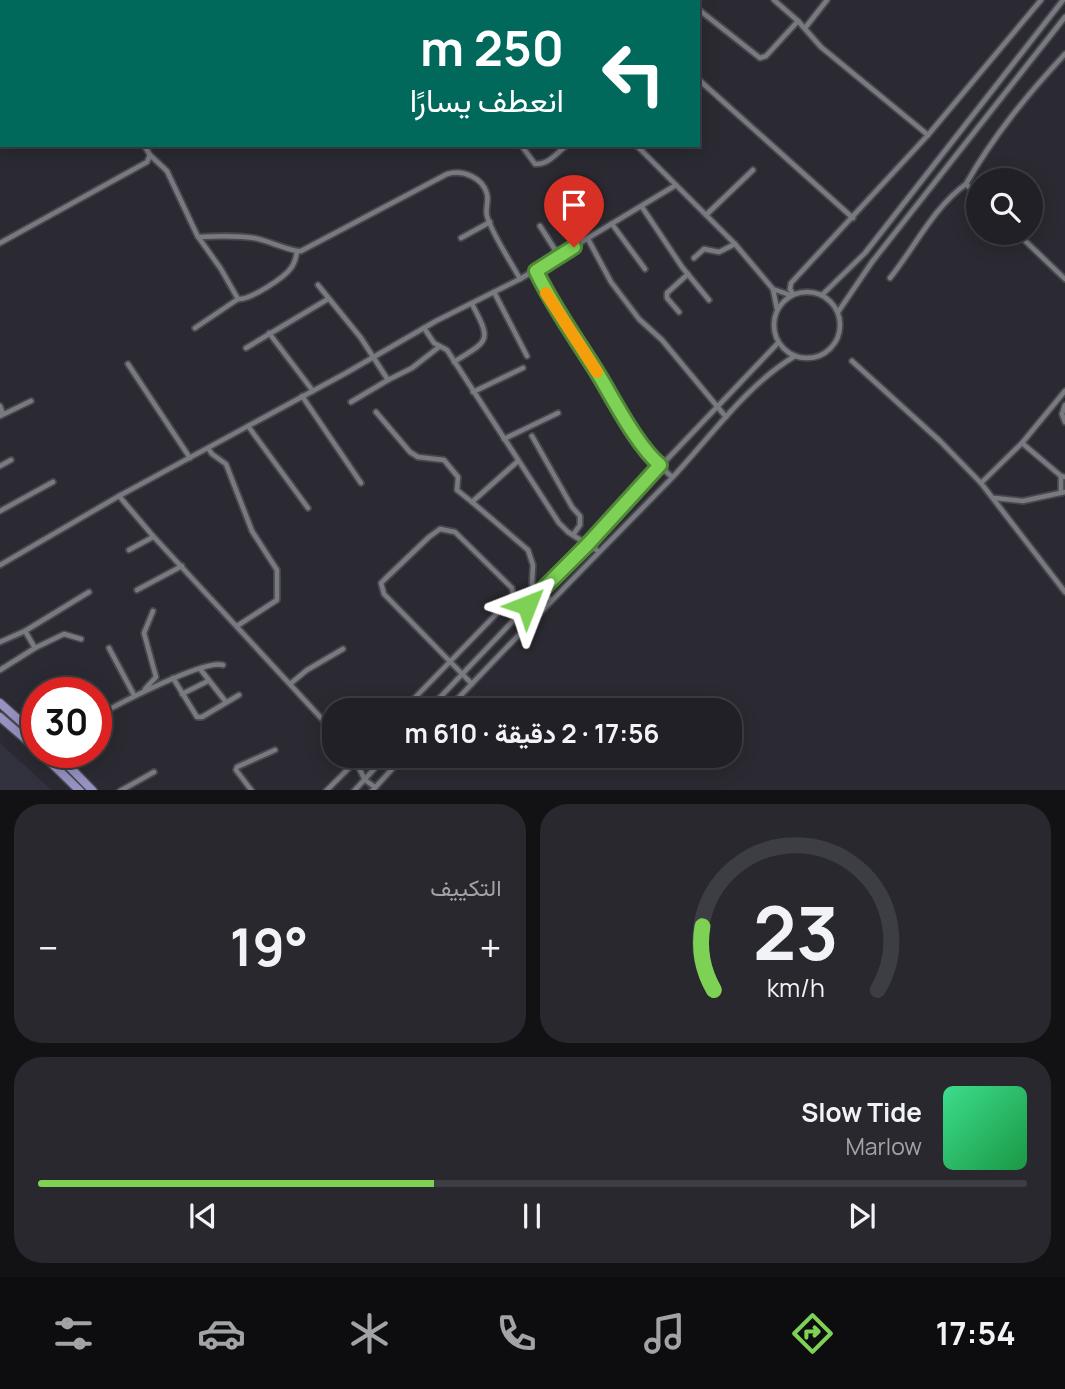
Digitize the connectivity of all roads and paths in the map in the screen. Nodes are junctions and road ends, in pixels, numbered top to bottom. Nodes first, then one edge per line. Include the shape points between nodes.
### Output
1 (774, 0) edge
2 (827, 0) edge
3 (1041, 0) edge
4 (1063, 0) edge
5 (700, 11) edge
6 (1065, 17) edge
7 (798, 21) junction
8 (804, 28) junction
9 (1065, 54) edge
10 (700, 81) edge
11 (928, 135) junction
12 (145, 147) edge
13 (522, 147) edge
14 (565, 147) edge
15 (638, 147) edge
16 (150, 155) junction
17 (753, 170) dead end
18 (965, 184) joint
19 (676, 185) junction
20 (642, 207) junction
21 (706, 215) junction
22 (852, 218) junction
23 (490, 222) junction
24 (612, 225) junction
25 (540, 226) dead end
26 (198, 237) junction
27 (461, 238) dead end
28 (588, 239) junction
29 (0, 243) edge
30 (735, 244) junction
31 (1030, 245) edge
32 (297, 251) junction
33 (559, 256) junction
34 (694, 258) dead end
35 (645, 269) dead end
36 (536, 271) junction
37 (688, 274) junction
38 (890, 278) dead end
39 (520, 279) junction
40 (1065, 279) edge
41 (318, 285) dead end
42 (773, 289) junction
43 (495, 292) junction
44 (792, 295) junction
45 (822, 295) junction
46 (238, 299) junction
47 (328, 299) junction
48 (709, 300) dead end
49 (472, 304) junction
50 (777, 309) junction
51 (678, 312) dead end
52 (838, 312) junction
53 (195, 328) dead end
54 (424, 328) junction
55 (269, 333) junction
56 (778, 343) junction
57 (439, 347) junction
58 (246, 348) dead end
59 (527, 356) dead end
60 (795, 356) junction
61 (374, 357) junction
62 (852, 361) dead end
63 (454, 362) junction
64 (128, 364) dead end
65 (523, 368) dead end
66 (388, 380) junction
67 (313, 391) junction
68 (473, 391) junction
69 (1065, 391) edge
70 (302, 396) junction
71 (31, 401) dead end
72 (351, 402) dead end
73 (1065, 405) edge
74 (0, 406) edge
75 (716, 406) junction
76 (376, 411) dead end
77 (558, 413) dead end
78 (2, 415) edge
79 (726, 417) junction
80 (1065, 422) edge
81 (248, 426) junction
82 (532, 436) dead end
83 (504, 439) junction
84 (1022, 443) junction
85 (208, 448) junction
86 (190, 458) junction
87 (11, 460) dead end
88 (518, 461) junction
89 (660, 465) junction
90 (0, 466) edge
91 (1063, 476) edge
92 (672, 477) junction
93 (53, 482) dead end
94 (361, 483) dead end
95 (981, 483) junction
96 (1063, 493) edge
97 (119, 496) junction
98 (994, 497) junction
99 (472, 502) junction
100 (308, 508) dead end
101 (0, 511) edge
102 (573, 535) junction
103 (153, 536) junction
104 (588, 544) junction
105 (129, 550) dead end
106 (598, 551) junction
107 (0, 565) edge
108 (182, 566) junction
109 (137, 590) dead end
110 (89, 592) dead end
111 (541, 592) junction
112 (1065, 592) edge
113 (551, 600) junction
114 (153, 611) dead end
115 (237, 626) junction
116 (25, 631) junction
117 (81, 639) dead end
118 (0, 642) edge
119 (35, 648) junction
120 (109, 648) dead end
121 (343, 649) dead end
122 (451, 662) junction
123 (223, 665) dead end
124 (0, 670) edge
125 (201, 670) junction
126 (462, 673) junction
127 (173, 678) junction
128 (208, 681) junction
129 (290, 684) junction
130 (472, 684) junction
131 (142, 692) junction
132 (182, 694) junction
133 (134, 695) junction
134 (239, 695) dead end
135 (415, 698) edge
136 (439, 698) edge
137 (459, 698) edge
138 (226, 702) junction
139 (0, 703) edge
140 (112, 708) edge
141 (0, 717) edge
142 (322, 719) edge
143 (21, 722) edge
144 (21, 736) edge
145 (275, 750) dead end
146 (56, 768) edge
147 (71, 768) edge
148 (345, 768) edge
149 (359, 768) edge
150 (376, 768) edge
151 (393, 768) edge
152 (154, 772) dead end
153 (365, 780) junction
154 (373, 789) edge
155 (80, 790) edge
156 (93, 790) edge
157 (120, 790) edge
158 (252, 790) edge
159 (326, 790) edge
160 (354, 790) edge

1 - 7 street
2 - 8 street
3 - 11 street
4 - 45 street via 864,253
5 - 7 street via 760,58
6 - 52 street via 872,262
7 - 8 street
8 - 11 street
9 - 18 street via 1014,110
10 - 22 street
11 - 22 street
12 - 16 street
13 - 14 street via 539,164
15 - 19 street
16 - 26 street via 167,171
16 - 29 street via 147,162
17 - 21 street
18 - 38 street via 942,203
19 - 20 street
19 - 21 street
20 - 24 street
20 - 37 street
21 - 30 street
22 - 44 street via 791,283
23 - 27 street
23 - 32 street via 487,193 480,181 452,172
23 - 39 street
24 - 28 street
24 - 35 street
25 - 33 street
26 - 32 street via 252,237
26 - 46 street
28 - 33 street
28 - 75 street via 633,312
30 - 34 street via 719,253 704,249
30 - 42 street
31 - 40 street
32 - 46 street via 287,273 248,298
33 - 36 street
36 - 39 street
36 - 89 street via 550,302 636,437
37 - 48 street
37 - 51 street via 667,293
39 - 43 street
41 - 47 street
42 - 44 street
42 - 50 street
43 - 49 street
43 - 59 street
44 - 45 street via 807,291
44 - 50 street
45 - 52 street
46 - 53 street
47 - 55 street
47 - 61 street
49 - 54 street
49 - 63 street via 485,338 479,348
50 - 56 street
52 - 60 street via 841,326 833,346 816,357
54 - 57 street
54 - 61 street
55 - 58 street
55 - 67 street
56 - 60 street
56 - 75 street
57 - 63 street via 447,350
57 - 66 street
60 - 79 street
61 - 66 street
61 - 67 street
62 - 95 street
63 - 68 street
64 - 86 street
65 - 68 street
66 - 72 street
67 - 70 street
68 - 83 street
69 - 84 street
70 - 81 street
70 - 94 street
71 - 78 street
73 - 80 street
74 - 78 street
75 - 79 street
75 - 89 street
76 - 99 street via 410,452 444,460 458,477 457,490
77 - 83 street
79 - 92 street
81 - 85 street
81 - 100 street
82 - 102 street via 582,520
83 - 88 street
84 - 91 street
84 - 95 street
85 - 86 street
85 - 115 street via 226,464 252,531 278,575 277,600
86 - 97 street
87 - 90 street
88 - 99 street
88 - 102 street via 559,523
89 - 92 street
89 - 104 street
91 - 96 street
92 - 106 street
93 - 101 street
95 - 98 street
96 - 98 street via 1023,501
97 - 103 street
97 - 107 street
98 - 112 street
99 - 111 street via 528,550 531,580
102 - 104 street
103 - 105 street
103 - 108 street
104 - 106 street
104 - 111 street
106 - 113 street
108 - 109 street
108 - 115 street
110 - 116 street
111 - 113 street
111 - 126 street
113 - 130 street
114 - 131 street via 144,633 156,677
115 - 129 street
116 - 118 street
116 - 119 street
117 - 119 street via 64,634
119 - 124 street
120 - 133 street
121 - 129 street
122 - 122 street via 384,594 381,583 429,537 446,529 455,532 513,591
122 - 126 street
122 - 135 street
123 - 125 street
125 - 127 street
125 - 128 street
126 - 130 street
126 - 136 street
127 - 131 street
127 - 132 street
128 - 132 street
128 - 138 street
129 - 142 street
130 - 137 street
131 - 133 street
132 - 138 street via 197,717
133 - 140 street
134 - 138 street
139 - 143 main road
141 - 144 main road
145 - 158 street via 237,767
146 - 155 main road
147 - 156 main road
148 - 159 street
149 - 153 street
150 - 153 street
151 - 154 street
152 - 157 street
153 - 154 street
153 - 160 street

